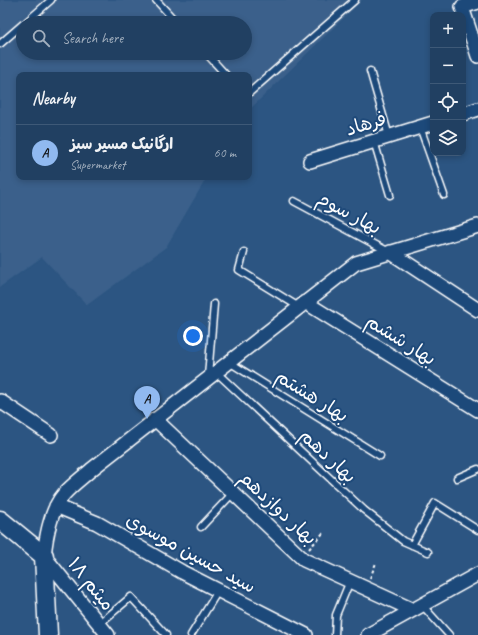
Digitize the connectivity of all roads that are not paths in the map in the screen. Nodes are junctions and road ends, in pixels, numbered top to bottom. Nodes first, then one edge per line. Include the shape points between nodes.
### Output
1 (51, 0) edge
2 (156, 0) edge
3 (355, 0) edge
4 (478, 2) edge
5 (33, 16) edge
6 (171, 16) edge
7 (16, 31) edge
8 (0, 44) edge
9 (478, 56) edge
10 (212, 60) edge
11 (370, 71) dead end
12 (223, 72) edge
13 (252, 90) edge
14 (478, 109) edge
15 (466, 113) edge
16 (430, 124) edge
17 (420, 127) junction
18 (389, 136) junction
19 (374, 141) junction
20 (310, 161) dead end
21 (390, 195) dead end
22 (444, 195) dead end
23 (294, 201) dead end
24 (478, 226) edge
25 (244, 252) dead end
26 (390, 252) junction
27 (214, 304) dead end
28 (302, 304) junction
29 (478, 310) edge
30 (229, 362) junction
31 (212, 375) junction
32 (0, 401) edge
33 (478, 410) edge
34 (155, 419) junction
35 (51, 435) dead end
36 (380, 456) dead end
37 (478, 469) edge
38 (458, 478) dead end
39 (233, 493) junction
40 (56, 506) junction
41 (1, 524) edge
42 (201, 527) dead end
43 (478, 530) edge
44 (412, 545) junction
45 (428, 552) dead end
46 (44, 556) junction
47 (478, 574) edge
48 (350, 581) junction
49 (218, 591) junction
50 (417, 607) junction
51 (99, 624) junction
52 (193, 634) edge
53 (48, 635) edge
54 (108, 635) edge
55 (166, 635) edge
56 (306, 635) edge
57 (335, 635) edge
58 (368, 635) edge
59 (449, 635) edge

1 - 5 lane
2 - 6 lane
3 - 13 lane
4 - 9 street via 462,7
7 - 8 lane
10 - 12 lane
11 - 18 lane
14 - 15 street
16 - 17 street, فرهاد
17 - 18 street, فرهاد
17 - 22 lane
18 - 19 street, فرهاد
19 - 20 street, فرهاد
19 - 21 lane
23 - 26 lane, بهار سوم
24 - 26 street
25 - 28 lane via 238,270
26 - 28 street via 356,263
26 - 29 street
27 - 31 lane
28 - 30 street
28 - 33 street, بهار ششم
30 - 31 street
30 - 36 lane, بهار هشتم
31 - 34 street
31 - 44 lane, بهار دهم via 364,510 403,541
32 - 35 street
34 - 39 street, بهار دوازدهم
34 - 40 street via 63,494
37 - 38 lane
39 - 42 lane
39 - 48 street, بهار دوازدهم via 302,558
40 - 46 street via 46,535
40 - 49 street, سید حسین موسوی via 97,523
41 - 46 street
43 - 44 lane via 435,503
44 - 45 lane, بهار دهم
46 - 51 street, میثم ۱۸
46 - 53 street
47 - 50 street
48 - 50 street, بهار دوازدهم
48 - 57 lane via 336,615
49 - 52 lane
49 - 56 street, سید حسین موسوی
50 - 58 street
50 - 59 lane
51 - 54 street, میثم ۱۸
51 - 55 lane via 131,597

